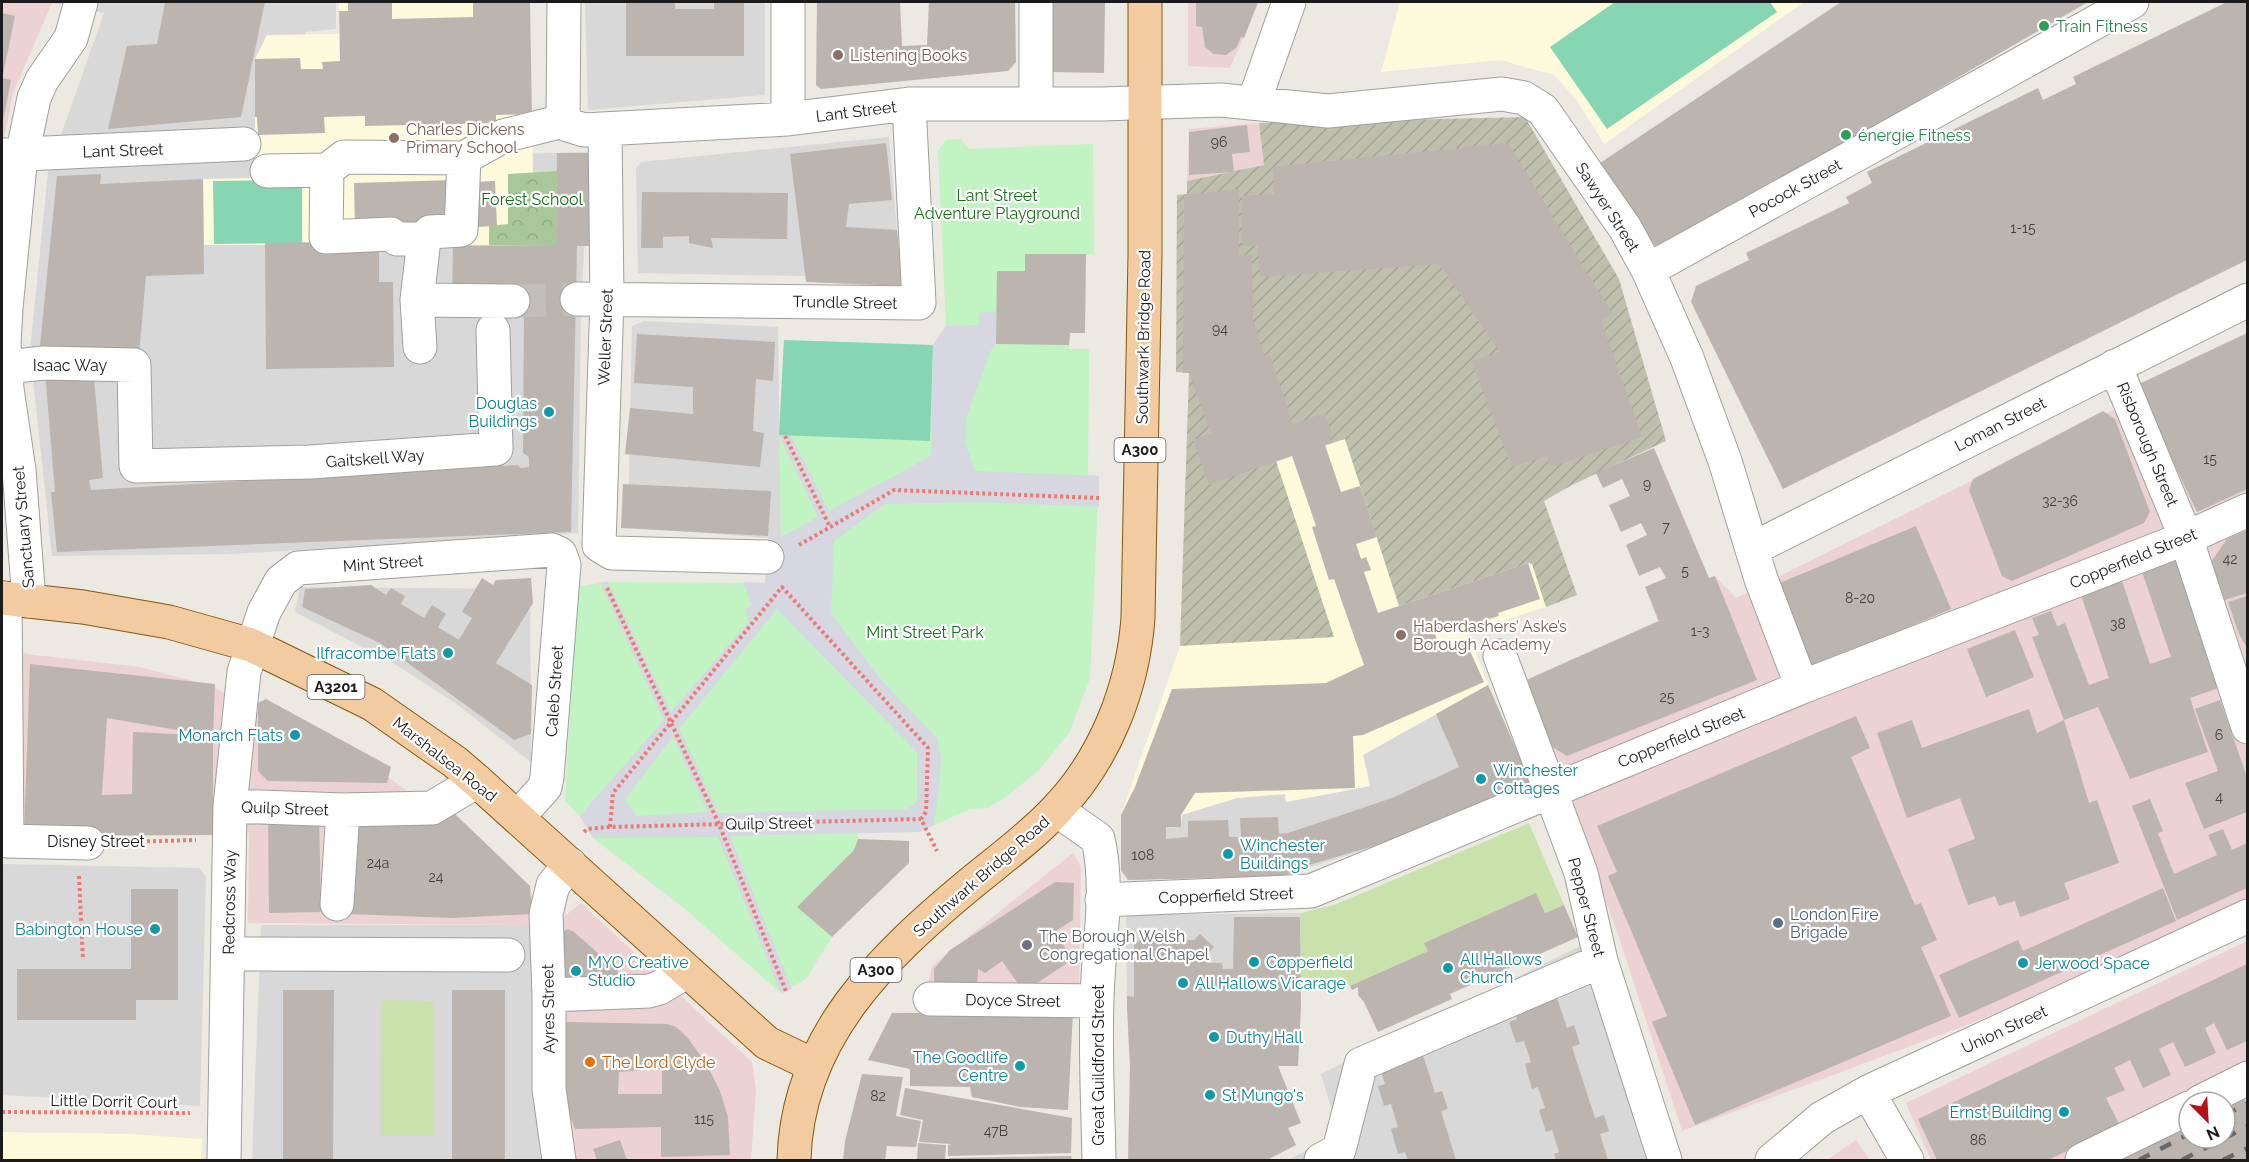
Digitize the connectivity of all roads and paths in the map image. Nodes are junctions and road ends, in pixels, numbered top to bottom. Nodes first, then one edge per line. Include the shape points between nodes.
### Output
1 (81, 2) edge
2 (564, 2) edge
3 (788, 2) edge
4 (1036, 2) edge
5 (1146, 2) edge
6 (1289, 2) edge
7 (2132, 2) edge
8 (1254, 102) junction
9 (1145, 103) junction
10 (909, 104) junction
11 (1036, 104) junction
12 (788, 119) junction
13 (566, 123) junction
14 (605, 129) junction
15 (243, 144) dead end
16 (12, 154) edge
17 (464, 158) junction
18 (327, 170) junction
19 (267, 171) dead end
20 (424, 239) junction
21 (1648, 270) junction
22 (592, 298) junction
23 (417, 300) junction
24 (2247, 300) edge
25 (513, 301) tunnel mouth
26 (493, 330) dead end
27 (420, 347) dead end
28 (134, 365) joint
29 (2115, 366) junction
30 (5, 382) edge
31 (786, 436) dead end
32 (1098, 498) dead end
33 (2247, 510) edge
34 (830, 527) junction
35 (2186, 538) junction
36 (599, 545) junction
37 (797, 546) dead end
38 (1752, 549) junction
39 (560, 554) joint
40 (776, 567) joint
41 (782, 587) junction
42 (12, 599) edge
43 (251, 645) junction
44 (1500, 656) dead end
45 (1802, 687) junction
46 (672, 724) junction
47 (2247, 727) edge
48 (477, 781) junction
49 (1550, 791) junction
50 (4, 797) edge
51 (231, 806) junction
52 (343, 810) junction
53 (1057, 810) junction
54 (518, 817) junction
55 (921, 819) junction
56 (719, 824) junction
57 (610, 827) junction
58 (583, 833) dead end
59 (230, 841) junction
60 (82, 843) junction
61 (937, 851) dead end
62 (570, 864) junction
63 (1102, 900) junction
64 (338, 904) dead end
65 (2247, 916) edge
66 (228, 954) junction
67 (508, 956) dead end
68 (83, 960) dead end
69 (1601, 961) junction
70 (686, 972) junction
71 (782, 981) junction
72 (778, 985) dead end
73 (786, 991) dead end
74 (549, 995) junction
75 (930, 999) dead end
76 (1096, 1001) junction
77 (813, 1065) junction
78 (2247, 1078) edge
79 (2224, 1090) edge
80 (1868, 1092) junction
81 (2, 1112) edge
82 (227, 1114) junction
83 (2177, 1114) edge
84 (224, 1161) edge
85 (559, 1161) edge
86 (794, 1161) edge
87 (1099, 1161) edge
88 (1321, 1161) edge
89 (1665, 1161) edge
90 (1772, 1161) edge
91 (1907, 1161) edge
92 (2082, 1161) edge

1 - 16 street, Sanctuary Street via 71,39 42,80
2 - 13 street
3 - 12 street
4 - 11 street
5 - 9 main road, Southwark Bridge Road / A300
6 - 8 street
7 - 21 street, Pocock Street
8 - 9 street, Sawyer Street
8 - 21 street, Sawyer Street via 1302,111 1328,111 1502,94 1524,98 1543,110 1625,228
9 - 11 street, Lant Street
9 - 53 main road, Southwark Bridge Road / A300 via 1136,644 1113,724 1083,777
10 - 11 street, Lant Street
10 - 12 street, Lant Street
10 - 22 street, Trundle Street via 919,303
12 - 14 street, Lant Street
13 - 14 street, Lant Street via 584,130
13 - 17 street via 503,136
14 - 22 street, Weller Street
15 - 16 street, Lant Street
16 - 30 street, Sanctuary Street
17 - 18 street via 344,157
17 - 20 street via 462,230 430,232
18 - 19 street
18 - 20 street via 326,237 391,234 397,239
20 - 23 street
21 - 38 street, Sawyer Street via 1687,358
22 - 36 street, Weller Street
23 - 25 street
23 - 27 street
24 - 29 street, Loman Street
26 - 28 street, Gaitskell Way via 496,449 310,462 136,466
28 - 30 street, Isaac Way via 44,363
29 - 35 street, Risborough Street
29 - 38 street, Loman Street
30 - 42 street, Sanctuary Street via 19,470
31 - 34 path
32 - 34 path via 894,490
33 - 35 street, Copperfield Street
34 - 37 path
35 - 45 street, Copperfield Street
35 - 47 street, Risborough Street
36 - 40 street via 612,554
36 - 46 path via 601,576
38 - 45 street, Sawyer Street
39 - 43 street, Mint Street via 552,550 298,568 281,581
39 - 54 street, Caleb Street via 564,565 548,777 545,787
40 - 41 path
41 - 46 path
41 - 55 path via 928,747 926,812
42 - 43 main road, Marshalsea Road / A3201 via 169,622
42 - 50 street, Sanctuary Street
43 - 48 main road, Marshalsea Road / A3201 via 372,704
43 - 51 street, Redcross Way via 244,672
44 - 49 street, Pepper Street
45 - 49 street, Copperfield Street
46 - 56 path
46 - 57 path via 613,793
48 - 52 street, Quilp Street via 432,808
48 - 54 main road, Marshalsea Road / A3201
49 - 63 street, Copperfield Street via 1311,891
49 - 69 street, Pepper Street via 1581,873
50 - 60 street, Disney Street via 7,841
51 - 52 street, Quilp Street
51 - 59 street, Redcross Way
52 - 64 street
53 - 63 street, Great Guildford Street via 1098,839
53 - 77 main road, Southwark Bridge Road / A300 via 875,970 843,1011
54 - 62 main road, Marshalsea Road / A3201
55 - 56 path, Quilp Street
55 - 61 path
56 - 57 path, Quilp Street
56 - 71 path
57 - 58 path, Quilp Street via 587,829
59 - 60 path, Disney Street
59 - 66 street, Redcross Way
60 - 68 path
62 - 70 main road, Marshalsea Road / A3201
62 - 74 street, Ayres Street via 553,885 546,914
63 - 76 street, Great Guildford Street
65 - 80 street, Union Street
66 - 67 street
66 - 82 street, Redcross Way
69 - 88 street via 1361,1064 1339,1150
69 - 89 street, Pepper Street
70 - 74 street via 658,988
70 - 77 main road, Marshalsea Road / A3201 via 767,1043
71 - 72 path
71 - 73 path
74 - 85 street, Ayres Street via 549,1089
75 - 76 street, Doyce Street
76 - 87 street, Great Guildford Street
77 - 86 main road, Southwark Bridge Road / A300 via 800,1101
78 - 79 street
80 - 90 street, Union Street via 1822,1118
80 - 91 street
81 - 82 path, Little Dorrit Court
82 - 84 street, Redcross Way
83 - 92 street

